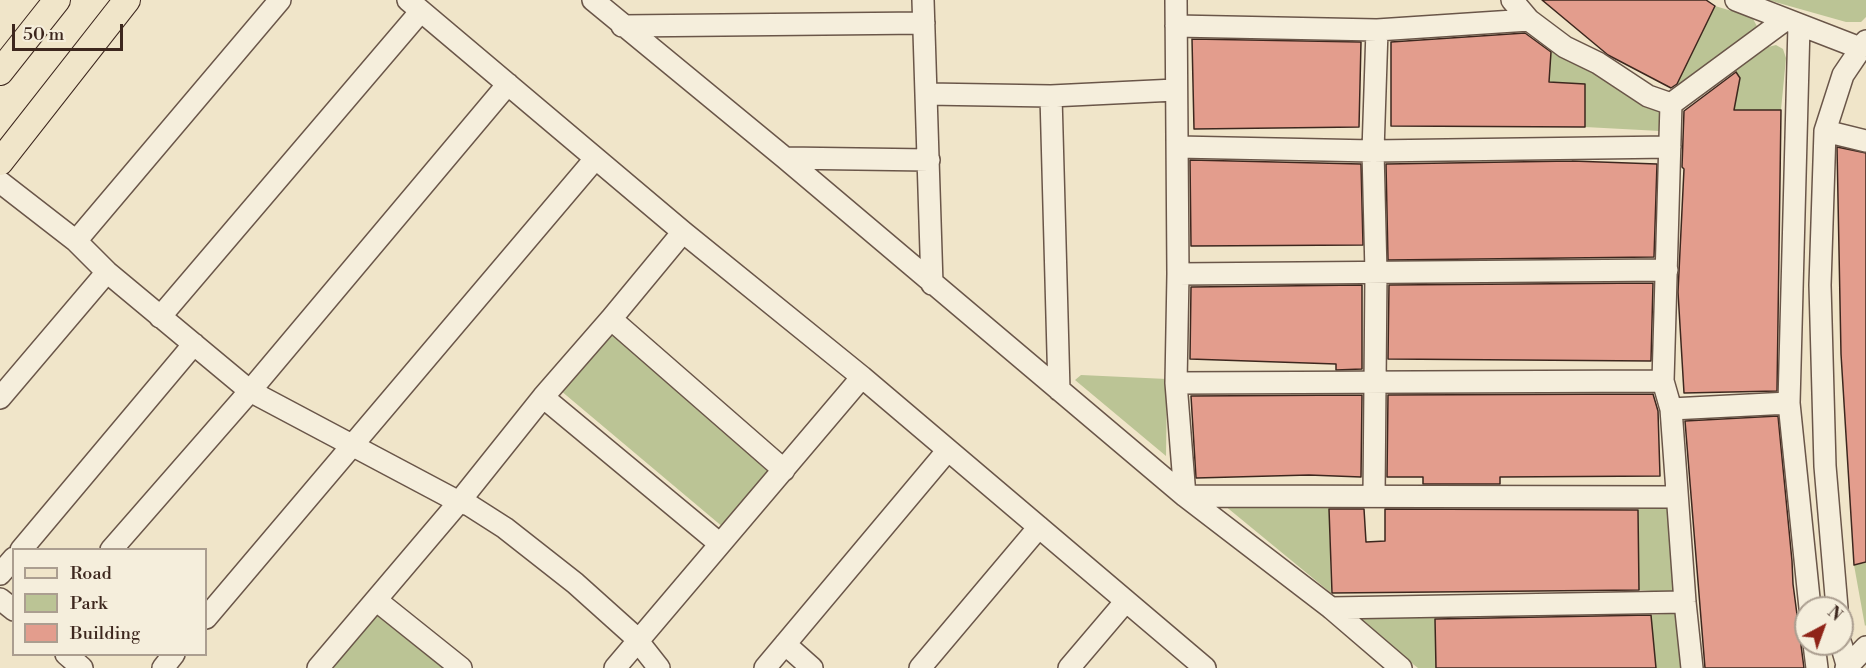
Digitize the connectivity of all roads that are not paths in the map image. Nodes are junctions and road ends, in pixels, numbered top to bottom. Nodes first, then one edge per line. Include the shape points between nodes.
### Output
1 (57, 0) edge
2 (127, 0) edge
3 (280, 0) edge
4 (593, 0) edge
5 (923, 0) edge
6 (1176, 0) edge
7 (1512, 0) edge
8 (1736, 0) edge
9 (415, 5) edge
10 (1529, 20) junction
11 (1792, 22) junction
12 (924, 23) junction
13 (622, 26) junction
14 (1176, 26) junction
15 (1377, 30) junction
16 (1863, 44) edge
17 (0, 72) edge
18 (508, 84) junction
19 (1176, 90) junction
20 (927, 94) junction
21 (1051, 96) junction
22 (1671, 104) junction
23 (1825, 130) junction
24 (1866, 141) edge
25 (1178, 147) junction
26 (1670, 147) junction
27 (1373, 151) junction
28 (785, 158) junction
29 (595, 159) junction
30 (929, 160) junction
31 (0, 162) edge
32 (0, 182) edge
33 (682, 232) junction
34 (76, 241) junction
35 (1667, 270) junction
36 (108, 272) junction
37 (1376, 273) junction
38 (1179, 274) junction
39 (932, 284) junction
40 (160, 317) junction
41 (611, 319) junction
42 (194, 344) junction
43 (862, 377) junction
44 (1663, 381) junction
45 (1176, 383) junction
46 (1374, 383) junction
47 (1059, 390) junction
48 (250, 391) junction
49 (543, 397) junction
50 (0, 398) edge
51 (1789, 403) junction
52 (1671, 409) junction
53 (352, 444) junction
54 (948, 450) junction
55 (784, 470) junction
56 (1185, 496) junction
57 (1374, 496) junction
58 (1677, 496) junction
59 (459, 502) junction
60 (1039, 527) junction
61 (720, 544) junction
62 (22, 548) edge
63 (112, 548) edge
64 (12, 560) edge
65 (0, 574) edge
66 (1809, 596) edge
67 (1837, 596) edge
68 (0, 599) edge
69 (376, 600) junction
70 (1126, 601) junction
71 (1685, 602) junction
72 (12, 608) edge
73 (1331, 608) junction
74 (207, 617) edge
75 (637, 642) junction
76 (785, 644) junction
77 (1866, 647) edge
78 (68, 656) edge
79 (172, 656) edge
80 (82, 668) edge
81 (163, 668) edge
82 (318, 668) edge
83 (461, 668) edge
84 (615, 668) edge
85 (659, 668) edge
86 (765, 668) edge
87 (812, 668) edge
88 (920, 668) edge
89 (1069, 668) edge
90 (1205, 668) edge
91 (1401, 668) edge
92 (1692, 668) edge
93 (1847, 668) edge

1 - 17 main road
2 - 31 main road
3 - 34 street
4 - 13 street
5 - 12 street
6 - 14 street
7 - 10 street
8 - 11 street
9 - 18 street
9 - 40 street
10 - 15 street
10 - 22 street via 1565,47 1598,63 1639,91
11 - 16 street
11 - 22 street
11 - 51 street
12 - 13 street
12 - 20 street
13 - 28 street
14 - 15 street
14 - 19 street
15 - 27 street
16 - 23 street via 1840,83
18 - 29 street
18 - 48 street
19 - 21 street
19 - 25 street
20 - 21 street
20 - 30 street
21 - 47 street
22 - 26 street
23 - 24 street
23 - 67 street via 1820,296 1825,466
25 - 27 street
25 - 38 street
26 - 27 street
26 - 35 street
27 - 37 street
28 - 30 street
28 - 39 street
29 - 33 street
29 - 53 street
30 - 39 street
32 - 34 street
33 - 41 street
33 - 43 street
34 - 36 street
35 - 37 street
35 - 44 street
36 - 40 street
36 - 50 street
37 - 38 street
37 - 46 street
38 - 45 street
39 - 47 street
40 - 42 street
41 - 49 street
41 - 55 street
42 - 48 street
42 - 62 street
43 - 54 street
43 - 55 street
44 - 46 street
44 - 52 street
45 - 46 street
45 - 56 street
46 - 57 street
47 - 56 street
48 - 53 street
48 - 63 street
49 - 59 street
49 - 61 street
51 - 52 street
51 - 66 street
52 - 58 street
53 - 59 street
53 - 74 street
54 - 60 street
54 - 76 street
55 - 61 street
56 - 57 street
56 - 73 street
57 - 58 street
58 - 71 street
59 - 69 street
59 - 75 street via 469,504 542,555
60 - 70 street
60 - 88 street
61 - 75 street
64 - 65 street
68 - 72 street
69 - 82 street
69 - 83 street
70 - 89 street
70 - 90 street
71 - 73 street
71 - 92 street
73 - 91 street
75 - 84 street
75 - 85 street
76 - 86 street
76 - 87 street
77 - 93 street
78 - 80 street
79 - 81 street

